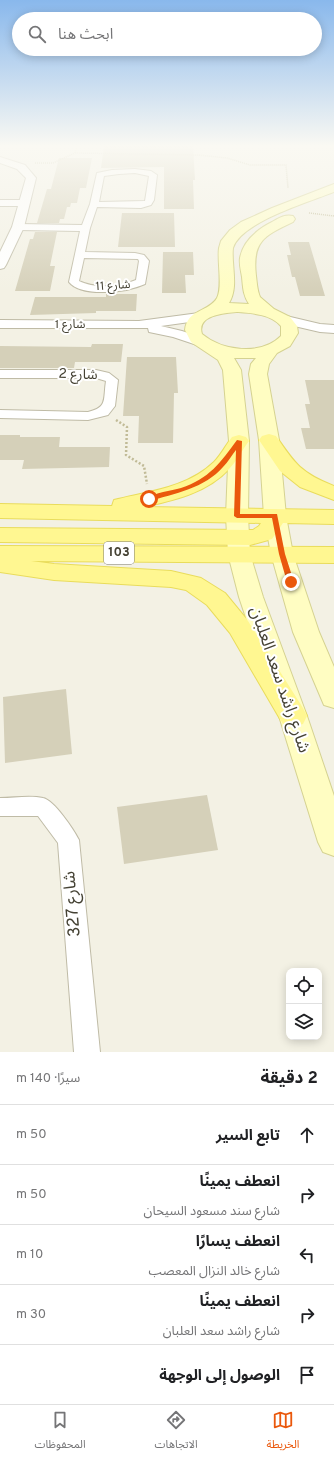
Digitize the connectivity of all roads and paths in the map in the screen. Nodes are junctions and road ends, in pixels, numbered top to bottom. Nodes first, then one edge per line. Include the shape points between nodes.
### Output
1 (26, 194) edge
2 (96, 194) edge
3 (151, 194) edge
4 (319, 194) edge
5 (334, 200) edge
6 (0, 203) edge
7 (24, 203) junction
8 (94, 204) junction
9 (304, 212) junction
10 (334, 216) edge
11 (18, 227) junction
12 (85, 228) junction
13 (3, 252) edge
14 (81, 255) junction
15 (0, 265) edge
16 (204, 315) junction
17 (275, 315) junction
18 (0, 324) edge
19 (139, 325) junction
20 (327, 329) edge
21 (279, 345) junction
22 (209, 346) junction
23 (0, 374) edge
24 (103, 412) junction
25 (0, 414) edge
26 (269, 440) junction
27 (239, 441) junction
28 (334, 494) edge
29 (149, 499) junction
30 (0, 511) edge
31 (84, 512) junction
32 (237, 516) junction
33 (275, 516) junction
34 (334, 517) edge
35 (0, 535) edge
36 (334, 541) edge
37 (238, 545) junction
38 (281, 547) junction
39 (0, 553) edge
40 (334, 556) edge
41 (0, 564) edge
42 (334, 697) edge
43 (293, 716) junction
44 (0, 807) edge
45 (334, 842) edge
46 (87, 1052) edge

1 - 7 street
2 - 8 street, شارع 11
3 - 8 street, شارع 11 via 148,203 141,205
4 - 16 main road via 256,219 239,229 228,241 224,254 226,294 223,301
5 - 9 main road
6 - 7 street
7 - 11 street
8 - 12 street, شارع 11
9 - 10 path
9 - 17 main road via 267,230 257,238 247,256 250,294 255,302
11 - 12 street
11 - 13 street
12 - 14 street, شارع 11
13 - 15 street
14 - 14 street, شارع 11 via 141,257 144,261 141,282 124,287 79,286 74,282
16 - 17 main road via 222,308 237,307 253,308
16 - 19 street, شارع 1
16 - 22 main road, شارع راشد سعد العلبان via 194,323 193,330 196,337
17 - 20 street
17 - 21 main road via 289,326 290,333
18 - 19 street, شارع 1
19 - 22 street, شارع 1 via 177,334
20 - 21 street
21 - 22 main road via 243,353
21 - 26 main road via 260,364 258,374
22 - 27 main road, شارع راشد سعد العلبان via 225,357 232,370
23 - 24 street, شارع 2 via 106,376 112,380 109,406
24 - 25 street via 88,416
24 - 29 path via 127,426 126,455 144,466
26 - 28 main road via 287,467 307,483
26 - 33 main road
27 - 29 main road via 220,467 208,476 185,488
27 - 32 main road, شارع راشد سعد العلبان
29 - 31 main road
30 - 31 main road
31 - 32 main road
32 - 33 main road
32 - 37 main road, شارع راشد سعد العلبان
33 - 34 main road
33 - 37 main road via 269,531
33 - 38 main road
35 - 37 main road
36 - 38 main road
37 - 38 main road, 103
37 - 39 main road, 103
37 - 43 main road, شارع راشد سعد العلبان via 250,597
38 - 40 main road, 103
38 - 42 main road via 306,632
41 - 43 main road via 54,572 171,579 193,584 216,599 239,627
43 - 45 main road, شارع راشد سعد العلبان
44 - 46 street, شارع 327 via 43,807 68,840

